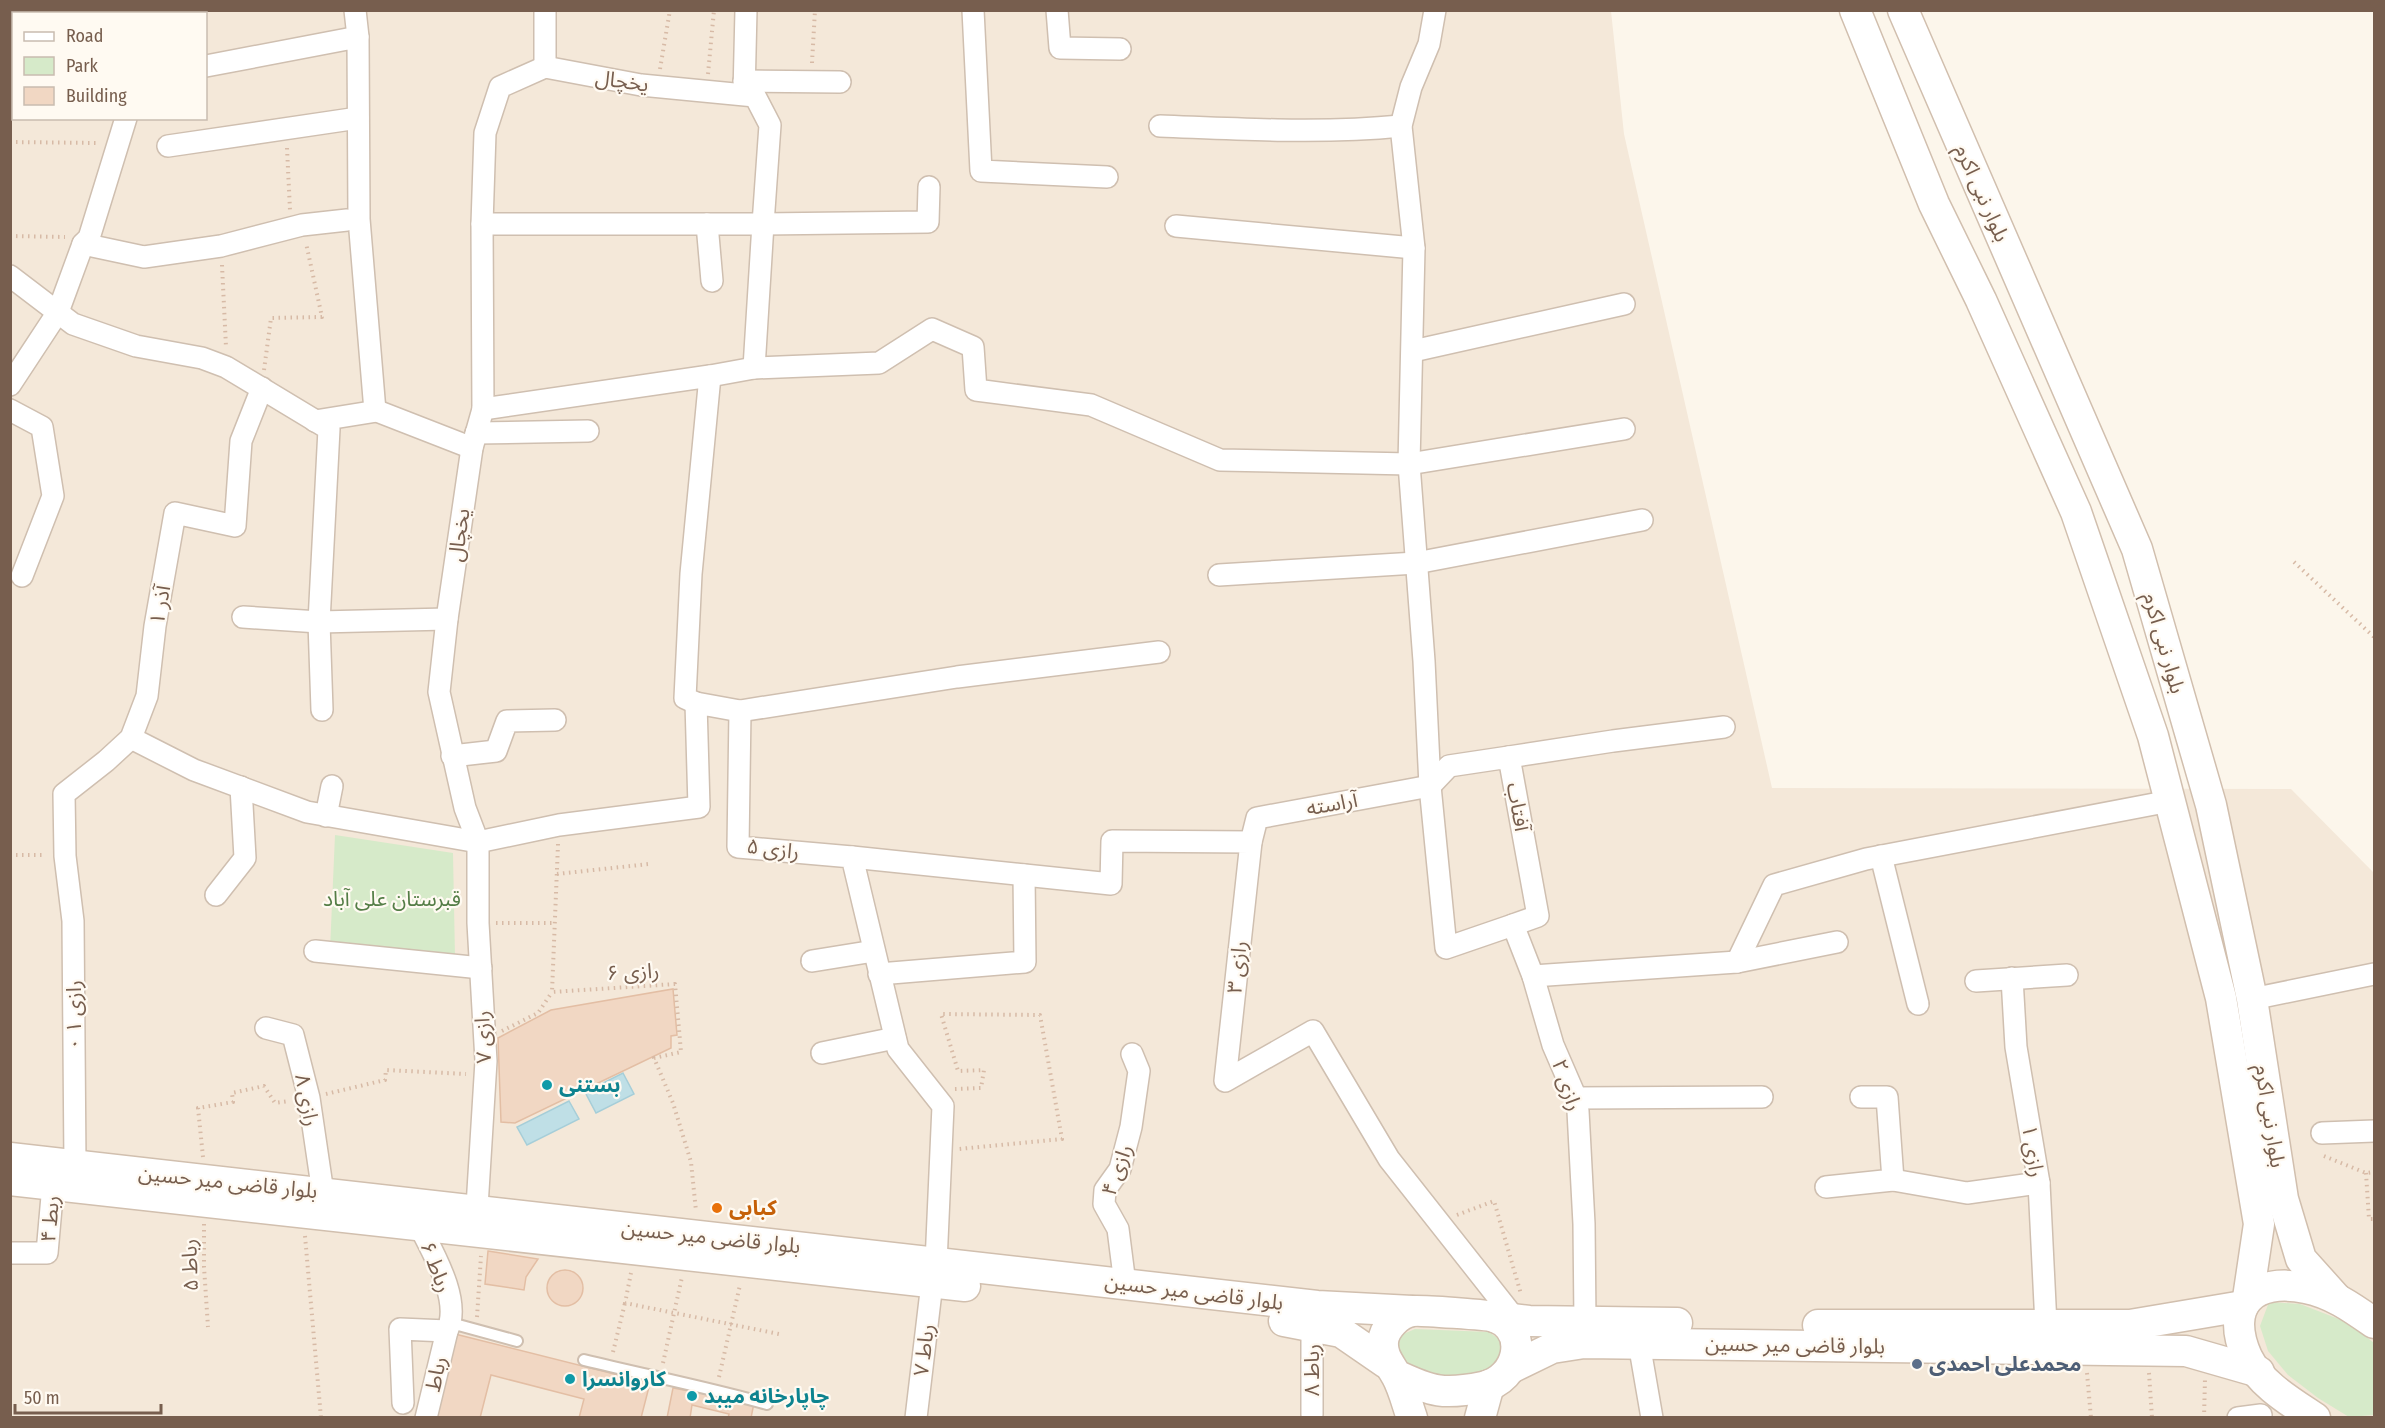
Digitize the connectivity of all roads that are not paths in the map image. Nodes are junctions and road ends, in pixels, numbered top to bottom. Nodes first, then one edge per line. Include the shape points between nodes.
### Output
1 (355, 10) edge
2 (545, 10) edge
3 (746, 10) edge
4 (973, 10) edge
5 (1057, 10) edge
6 (1435, 10) edge
7 (1856, 10) edge
8 (1903, 10) edge
9 (358, 37) junction
10 (1120, 49) dead end
11 (207, 66) edge
12 (545, 67) junction
13 (840, 82) dead end
14 (744, 87) junction
15 (358, 118) junction
16 (125, 120) edge
17 (1160, 126) dead end
18 (1401, 126) junction
19 (168, 146) dead end
20 (1107, 177) dead end
21 (1978, 185) junction
22 (929, 187) dead end
23 (1934, 204) junction
24 (347, 220) dead end
25 (482, 224) junction
26 (707, 224) junction
27 (763, 224) junction
28 (1176, 226) dead end
29 (86, 241) junction
30 (1414, 248) junction
31 (10, 276) edge
32 (712, 281) dead end
33 (1624, 304) dead end
34 (58, 312) junction
35 (1413, 351) junction
36 (754, 368) junction
37 (710, 376) junction
38 (10, 385) edge
39 (262, 388) junction
40 (483, 409) junction
41 (10, 410) edge
42 (375, 411) junction
43 (315, 421) junction
44 (1624, 429) dead end
45 (588, 431) dead end
46 (474, 440) junction
47 (1409, 464) junction
48 (1642, 520) dead end
49 (1416, 563) junction
50 (1219, 575) dead end
51 (22, 576) dead end
52 (243, 616) dead end
53 (447, 619) junction
54 (320, 622) junction
55 (1159, 652) dead end
56 (696, 703) junction
57 (322, 710) dead end
58 (740, 711) junction
59 (555, 720) dead end
60 (1724, 727) dead end
61 (131, 738) junction
62 (452, 756) junction
63 (1509, 757) junction
64 (332, 786) dead end
65 (1430, 786) junction
66 (241, 788) junction
67 (2170, 801) junction
68 (326, 816) junction
69 (478, 842) junction
70 (1251, 842) junction
71 (1881, 856) junction
72 (852, 857) junction
73 (66, 861) joint
74 (1024, 875) junction
75 (216, 895) dead end
76 (1513, 925) junction
77 (1837, 942) dead end
78 (315, 951) dead end
79 (874, 951) junction
80 (812, 961) dead end
81 (1737, 962) junction
82 (480, 968) junction
83 (879, 974) junction
84 (2374, 974) edge
85 (2067, 975) dead end
86 (1533, 976) junction
87 (2012, 978) junction
88 (1976, 981) dead end
89 (2252, 999) junction
90 (1918, 1004) dead end
91 (266, 1028) dead end
92 (895, 1038) junction
93 (822, 1053) dead end
94 (1132, 1054) dead end
95 (1762, 1097) dead end
96 (1861, 1097) dead end
97 (1576, 1098) junction
98 (2374, 1131) edge
99 (2322, 1133) dead end
100 (10, 1158) edge
101 (75, 1165) junction
102 (10, 1180) edge
103 (1893, 1180) junction
104 (2039, 1183) junction
105 (53, 1185) junction
106 (1826, 1187) dead end
107 (205, 1191) junction
108 (313, 1203) junction
109 (419, 1225) junction
110 (478, 1232) junction
111 (10, 1253) edge
112 (934, 1273) junction
113 (1125, 1284) junction
114 (2245, 1302) junction
115 (2352, 1304) edge
116 (1412, 1311) junction
117 (1513, 1319) junction
118 (1585, 1322) junction
119 (2374, 1323) edge
120 (1312, 1325) junction
121 (2046, 1325) junction
122 (449, 1327) junction
123 (517, 1341) dead end
124 (1639, 1343) junction
125 (584, 1360) dead end
126 (1513, 1367) junction
127 (1391, 1369) junction
128 (2262, 1376) junction
129 (1489, 1385) junction
130 (403, 1403) dead end
131 (767, 1404) dead end
132 (1312, 1415) dead end
133 (2261, 1415) dead end
134 (426, 1418) edge
135 (916, 1418) edge
136 (1412, 1418) edge
137 (1480, 1418) edge
138 (1652, 1418) edge
139 (2238, 1418) edge
140 (2291, 1418) edge
141 (2315, 1418) edge

1 - 9 street
2 - 12 street
3 - 14 street
4 - 20 street via 981,171
5 - 10 street via 1060,48
6 - 18 street via 1429,44 1411,87
7 - 23 main road, بلوار نبی اکرم
8 - 21 main road, بلوار نبی اکرم
9 - 11 street
9 - 15 street
12 - 14 street, یخچال via 657,87
12 - 25 street, یخچال via 500,87 485,133
13 - 14 street, یخچال
14 - 27 street via 755,96 770,125
15 - 19 street
15 - 42 street via 359,219
16 - 29 street
17 - 18 street via 1357,130
18 - 30 street
21 - 23 main road
21 - 89 main road, بلوار نبی اکرم via 2137,549 2211,805
22 - 27 street via 928,222
23 - 67 main road, بلوار نبی اکرم via 2076,512 2153,736
24 - 29 street via 144,257
25 - 26 street
25 - 40 street, یخچال
26 - 27 street
26 - 32 street
27 - 36 street
28 - 30 street
29 - 34 street
30 - 35 street
31 - 34 street
33 - 35 street
34 - 38 street
34 - 39 street via 73,324 136,346 202,358
35 - 47 street
36 - 37 street
36 - 47 street via 879,363 932,329 973,347 976,390 1091,405 1220,460
37 - 40 street
37 - 56 street via 691,574 685,698
39 - 43 street
39 - 61 street, آذر ۱ via 241,441 236,525 175,513 147,696
40 - 46 street, یخچال
41 - 51 street via 42,427 53,496
42 - 43 street
42 - 46 street
43 - 54 street via 329,429
44 - 47 street
45 - 46 street
46 - 53 street, یخچال
47 - 49 street
48 - 49 street
49 - 50 street
49 - 65 street
52 - 54 street
53 - 54 street
53 - 62 street, یخچال via 439,692
54 - 57 street
55 - 58 street via 957,677
56 - 58 street
56 - 69 street via 699,807 559,825
58 - 72 street, رازی ۵ via 738,847
59 - 62 street via 507,721 496,751
60 - 63 street
61 - 66 street via 194,770
61 - 73 street, آذر ۱ via 64,794
62 - 69 street, یخچال
63 - 65 street, آفتاب via 1449,766
63 - 76 street, آفتاب via 1538,916
64 - 68 street
65 - 70 street, آراسته via 1257,818
65 - 76 street via 1446,948
66 - 68 street
66 - 75 street via 244,858
67 - 71 street
67 - 114 main road, بلوار نبی اکرم via 2221,998 2259,1224
68 - 69 street
69 - 82 street, رازی ۷
70 - 74 street via 1112,841 1111,884
70 - 117 street, رازی ۳ via 1224,1081 1313,1030 1389,1159
71 - 81 street via 1774,885
71 - 90 street
72 - 74 street
72 - 79 street
73 - 101 street, رازی ۱ ۰ via 73,921
74 - 83 street via 1025,962
76 - 86 street, رازی ۲
77 - 81 street
78 - 82 street
79 - 80 street
79 - 83 street
81 - 86 street
82 - 110 street, رازی ۷ via 485,1076
83 - 92 street
84 - 89 street
85 - 87 street
86 - 97 street, رازی ۲ via 1553,1045
87 - 88 street
87 - 104 street, رازی ۱ via 2016,1047
89 - 115 main road, بلوار نبی اکرم via 2283,1199 2301,1259
91 - 108 street, رازی ۸ via 293,1035 309,1098
92 - 93 street
92 - 112 street via 898,1049 943,1106
94 - 113 street, رازی ۴ via 1139,1071 1131,1127 1120,1169 1105,1190 1104,1204 1118,1229
95 - 97 street
96 - 103 street via 1887,1097
97 - 118 street, رازی ۲
98 - 99 street
100 - 101 main road, بلوار قاضی میر حسین
101 - 107 main road, بلوار قاضی میر حسین
102 - 105 main road, بلوار قاضی میر حسین
103 - 104 street via 1967,1193
103 - 106 street
104 - 121 street, رازی ۱
105 - 107 main road, بلوار قاضی میر حسین
105 - 111 street, ربط ۴ via 47,1253
107 - 108 main road, بلوار قاضی میر حسین
108 - 109 main road, بلوار قاضی میر حسین
108 - 110 main road, بلوار قاضی میر حسین
109 - 110 main road, بلوار قاضی میر حسین
109 - 122 street, رباط ۶ via 449,1292
110 - 112 main road, بلوار قاضی میر حسین
110 - 112 main road, بلوار قاضی میر حسین via 698,1236
112 - 113 main road, بلوار قاضی میر حسین
112 - 120 main road, بلوار قاضی میر حسین
112 - 135 street, رباط ۷
113 - 116 main road, بلوار قاضی میر حسین via 1317,1306
114 - 115 main road, بلوار قاضی میر حسین via 2270,1285 2306,1288
114 - 121 main road, بلوار قاضی میر حسین via 2130,1324
114 - 128 main road, بلوار نبی اکرم via 2238,1314 2240,1334 2248,1358
115 - 119 main road
116 - 117 main road, بلوار قاضی میر حسین
116 - 127 main road via 1393,1321 1383,1341
117 - 118 main road, بلوار قاضی میر حسین
117 - 126 main road via 1510,1329 1517,1347
118 - 121 main road, بلوار قاضی میر حسین
120 - 127 main road, بلوار قاضی میر حسین via 1341,1332
120 - 132 street, رباط ۸
122 - 123 lane
122 - 130 street via 400,1329
122 - 134 street, رباط
124 - 126 main road, بلوار قاضی میر حسین via 1584,1343 1552,1348
124 - 128 main road, بلوار قاضی میر حسین via 2186,1351
124 - 138 street
125 - 131 lane
126 - 129 main road, بلوار قاضی میر حسین via 1503,1379
127 - 129 main road, بلوار قاضی میر حسین via 1425,1389 1458,1392
127 - 136 main road
128 - 140 main road, بلوار نبی اکرم
128 - 141 main road
129 - 137 main road
133 - 139 street

